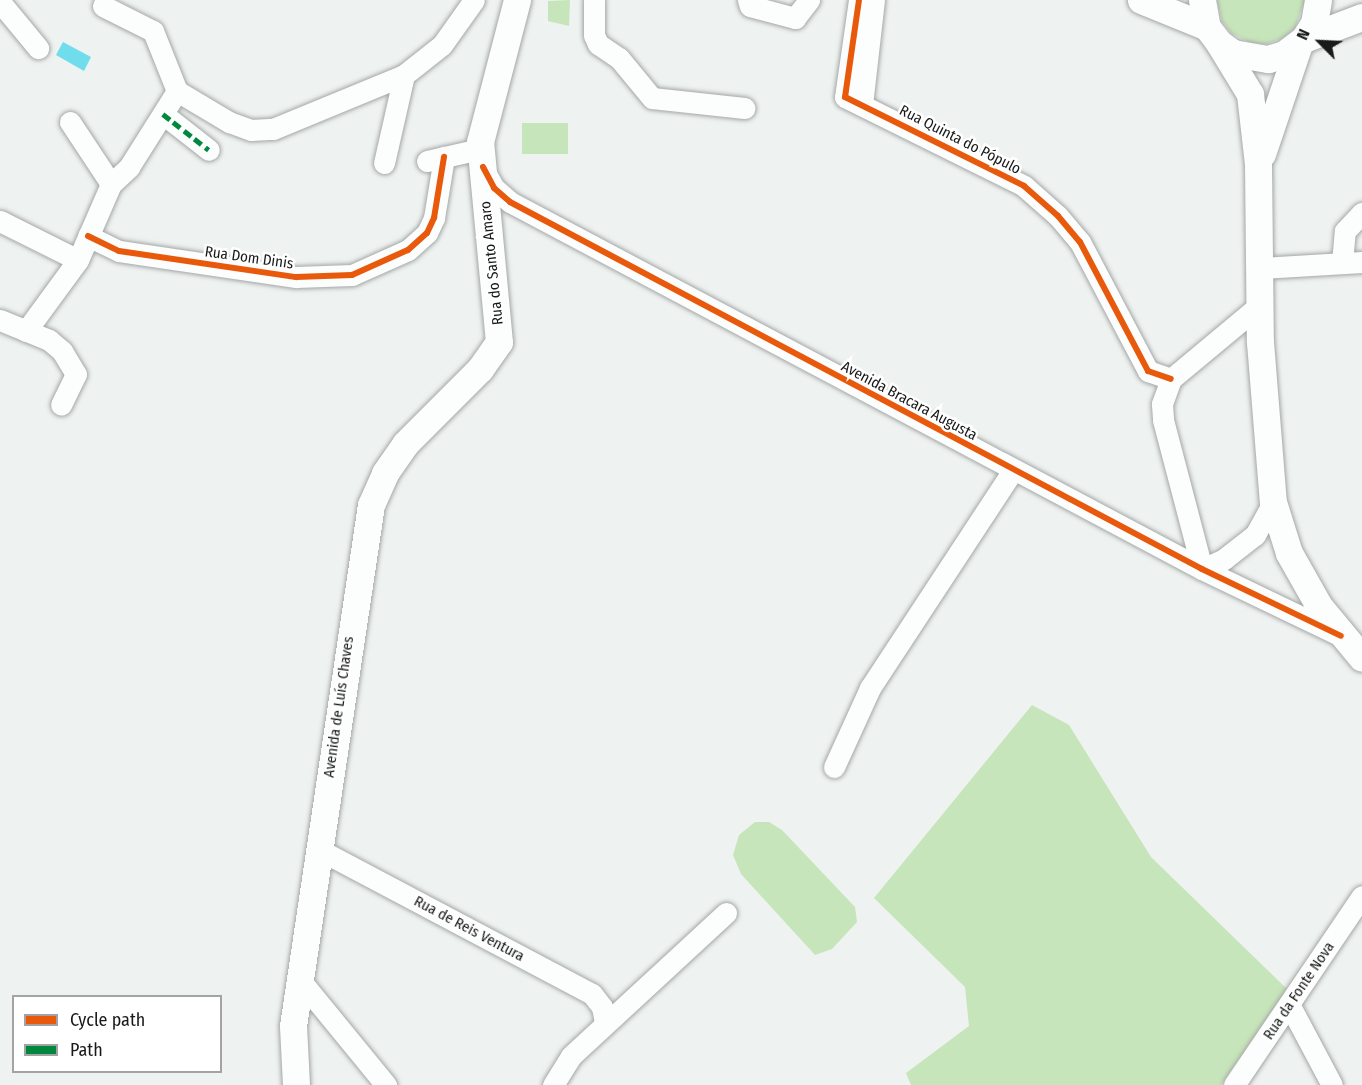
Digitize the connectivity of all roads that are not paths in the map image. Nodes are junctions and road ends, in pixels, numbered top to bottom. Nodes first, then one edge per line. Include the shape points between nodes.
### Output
1 (474, 0) edge
2 (594, 0) edge
3 (748, 0) edge
4 (809, 0) edge
5 (860, 0) edge
6 (874, 0) edge
7 (1141, 0) edge
8 (1202, 0) edge
9 (1318, 0) edge
10 (0, 3) edge
11 (514, 4) edge
12 (103, 6) dead end
13 (1362, 17) edge
14 (1213, 35) junction
15 (1301, 41) junction
16 (38, 48) dead end
17 (404, 75) junction
18 (177, 91) junction
19 (862, 105) junction
20 (744, 108) dead end
21 (163, 114) junction
22 (69, 122) dead end
23 (209, 150) dead end
24 (481, 158) junction
25 (384, 163) dead end
26 (1258, 164) junction
27 (111, 184) junction
28 (510, 202) junction
29 (1362, 213) edge
30 (0, 221) edge
31 (487, 230) junction
32 (88, 236) junction
33 (78, 260) junction
34 (1352, 263) edge
35 (1261, 268) junction
36 (1261, 304) junction
37 (0, 320) edge
38 (26, 331) junction
39 (480, 369) joint
40 (1171, 379) junction
41 (61, 405) dead end
42 (1013, 470) junction
43 (1273, 502) junction
44 (1202, 569) junction
45 (1341, 636) junction
46 (1362, 658) edge
47 (834, 767) dead end
48 (318, 849) junction
49 (1362, 896) edge
50 (726, 913) dead end
51 (300, 980) junction
52 (1290, 1006) junction
53 (605, 1023) junction
54 (1243, 1080) edge
55 (296, 1085) edge
56 (386, 1085) edge
57 (553, 1085) edge
58 (1332, 1085) edge

1 - 17 street via 442,45
2 - 20 street via 594,35 652,98
3 - 4 street via 750,6 795,18
5 - 19 street, Rua Quinta do Pópulo via 845,97
6 - 19 street
7 - 14 main road
8 - 14 main road
9 - 15 main road via 1314,23
10 - 16 street
11 - 24 main road, Rua do Santo Amaro via 483,120
12 - 18 street via 153,32
13 - 15 main road
14 - 15 main road via 1233,53 1268,59
14 - 26 main road via 1250,94
15 - 26 main road
17 - 18 street via 273,129 251,130 229,122
17 - 25 street
18 - 21 street
19 - 40 street, Rua Quinta do Pópulo via 977,160 1024,186 1049,208 1080,242 1148,371
21 - 23 street
21 - 27 street via 129,167
22 - 27 street
24 - 28 street, Avenida Bracara Augusta via 494,188
24 - 31 main road, Rua do Santo Amaro
24 - 32 street, Rua Dom Dinis via 436,159 434,218 427,233 408,250 352,275 296,277 119,250
26 - 35 main road
27 - 32 street
28 - 31 street via 494,208
28 - 42 street, Avenida Bracara Augusta
29 - 34 street via 1345,231
30 - 33 street
31 - 39 main road, Rua do Santo Amaro via 499,337 495,352
32 - 33 street
33 - 38 street
34 - 35 street
35 - 36 main road
36 - 40 street
36 - 43 main road via 1260,342
37 - 38 street
38 - 41 street via 62,351 76,374
39 - 48 main road, Avenida de Luís Chaves via 405,444 379,485 365,532
40 - 44 street via 1162,404 1163,420
42 - 44 street, Avenida Bracara Augusta
42 - 47 street via 870,688
43 - 44 street via 1255,535 1224,559
43 - 45 main road via 1289,553
44 - 45 street, Avenida Bracara Augusta
45 - 46 main road, Avenida Bracara Augusta
48 - 51 main road, Avenida de Luís Chaves
48 - 53 street, Rua de Reis Ventura via 592,994 602,1007
49 - 52 street, Rua da Fonte Nova
50 - 53 street
51 - 55 main road, Avenida de Luís Chaves via 293,1026
51 - 56 street
52 - 54 street, Rua da Fonte Nova
52 - 58 street
53 - 57 street via 571,1056

